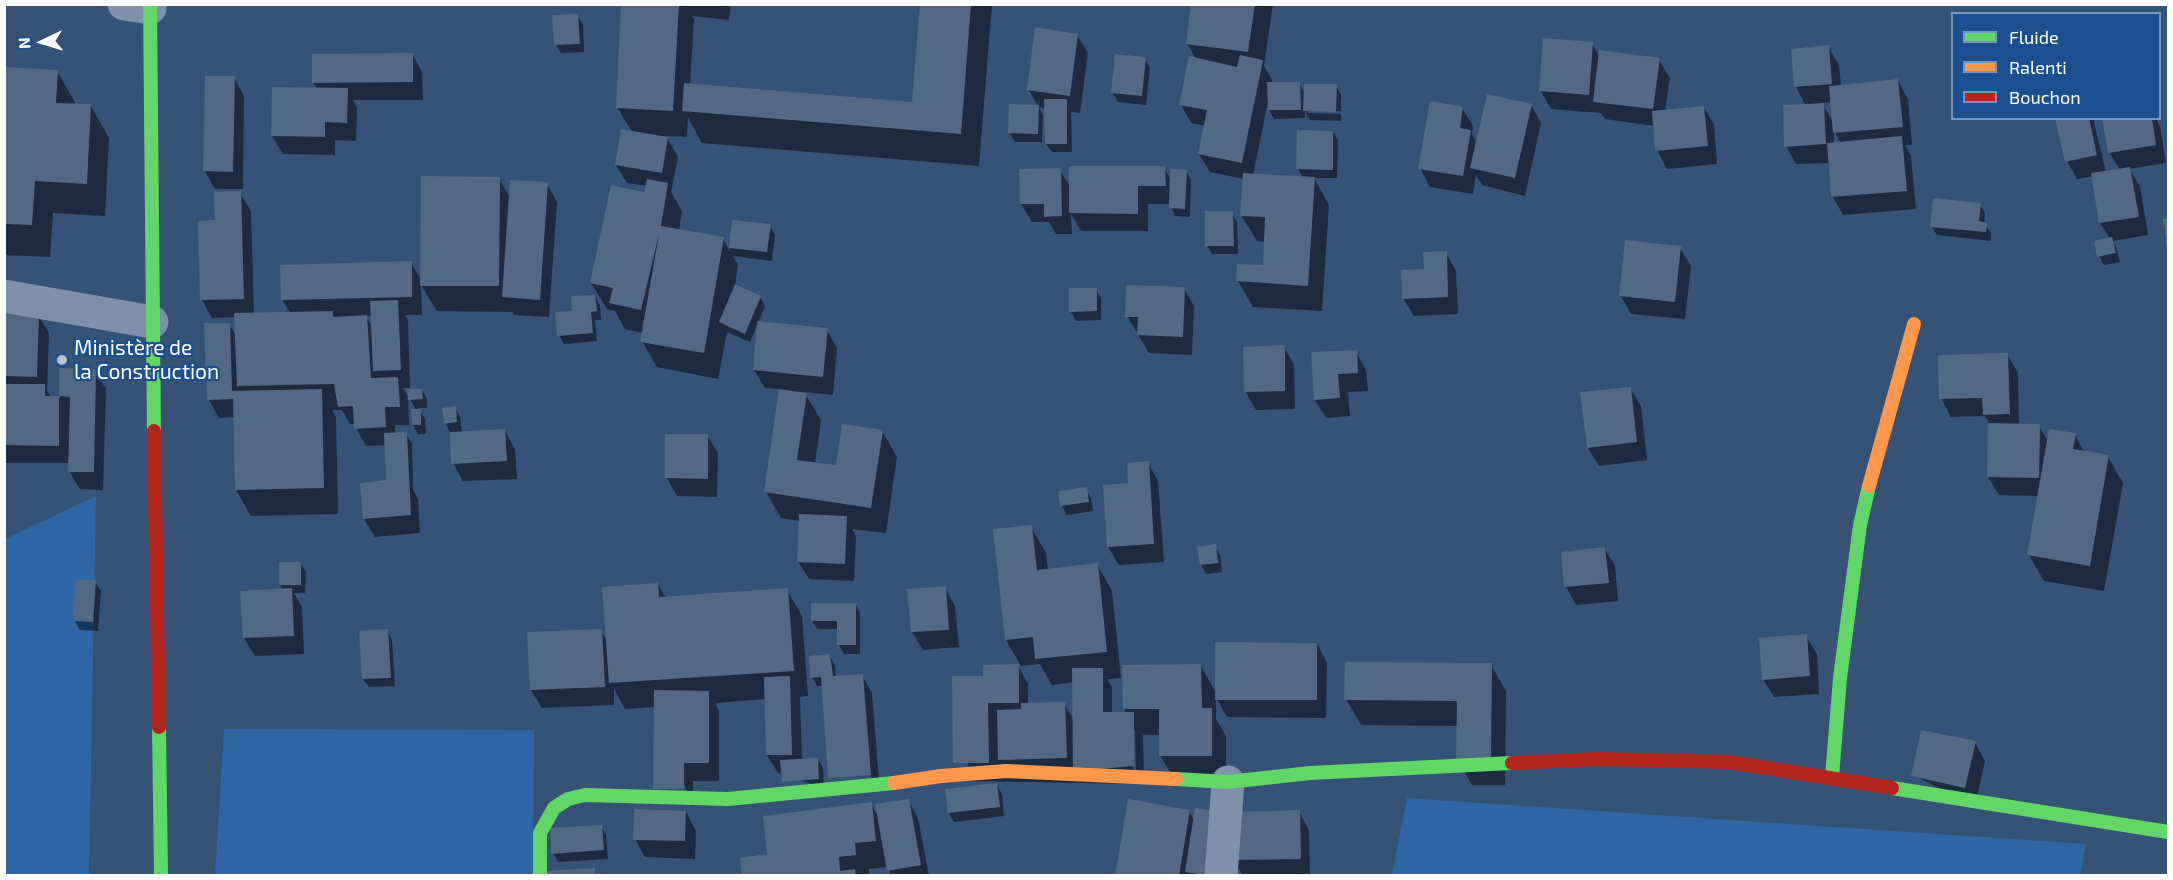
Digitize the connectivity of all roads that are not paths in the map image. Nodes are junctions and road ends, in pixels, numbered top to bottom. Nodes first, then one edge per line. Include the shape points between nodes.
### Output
1 (141, 6) edge
2 (4, 296) edge
3 (152, 322) junction
4 (1914, 324) dead end
5 (1832, 777) junction
6 (1228, 782) junction
7 (2169, 832) edge
8 (161, 876) edge
9 (540, 876) edge
10 (1221, 876) edge

1 - 3 street
2 - 3 street
3 - 8 street
4 - 5 street via 1860,525
5 - 6 street via 1728,762 1599,759 1310,773
5 - 7 street
6 - 9 street via 1006,771 728,799 585,795 554,808 540,833
6 - 10 street

